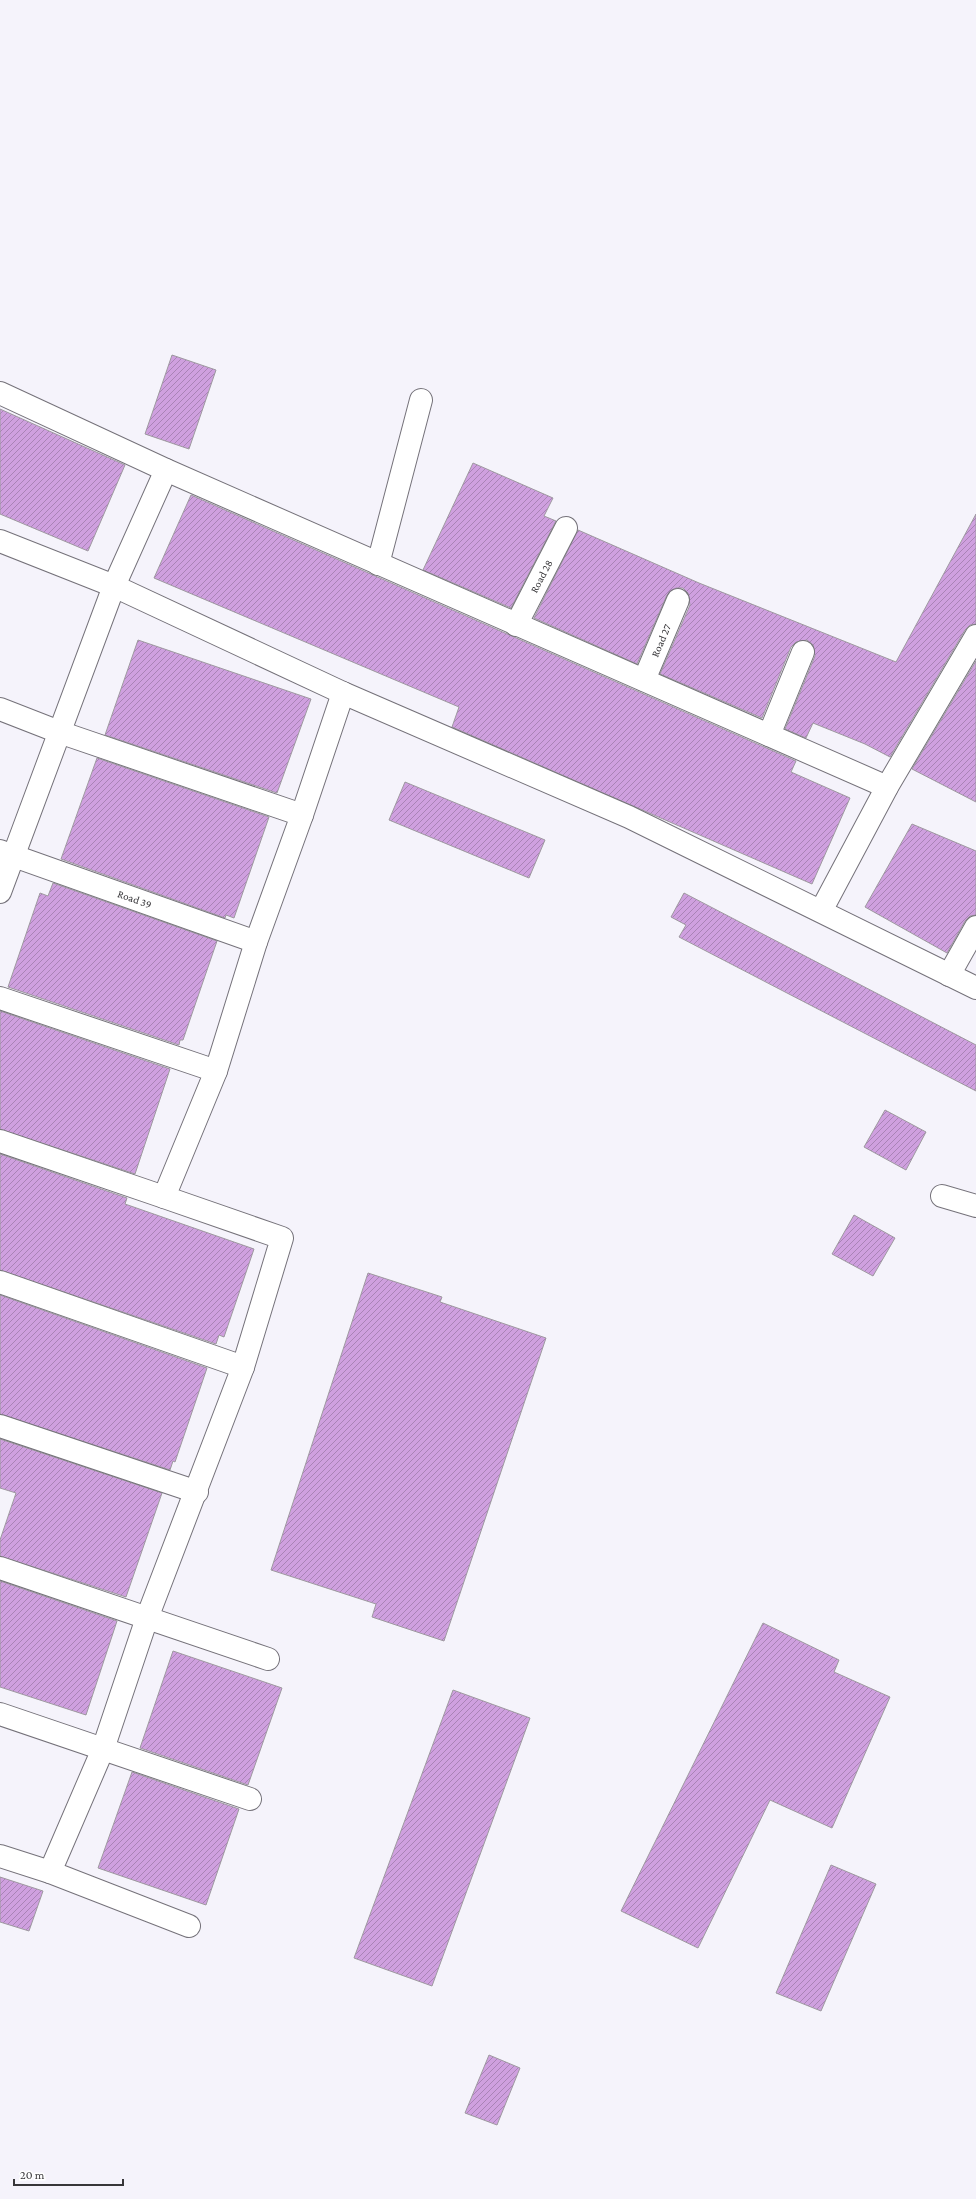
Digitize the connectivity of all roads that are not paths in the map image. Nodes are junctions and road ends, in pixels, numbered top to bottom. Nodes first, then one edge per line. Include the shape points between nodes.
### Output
1 (0, 393) edge
2 (421, 400) dead end
3 (166, 470) junction
4 (566, 528) dead end
5 (0, 541) edge
6 (378, 564) junction
7 (114, 586) junction
8 (678, 600) dead end
9 (516, 625) junction
10 (976, 636) edge
11 (802, 652) dead end
12 (644, 680) junction
13 (343, 693) junction
14 (0, 709) edge
15 (59, 732) junction
16 (769, 735) junction
17 (887, 787) junction
18 (302, 815) junction
19 (6, 854) edge
20 (0, 892) edge
21 (821, 911) junction
22 (976, 927) edge
23 (256, 942) junction
24 (949, 975) junction
25 (976, 988) edge
26 (0, 998) edge
27 (216, 1071) junction
28 (0, 1141) edge
29 (164, 1196) junction
30 (942, 1196) dead end
31 (976, 1206) edge
32 (0, 1282) edge
33 (243, 1367) junction
34 (0, 1426) edge
35 (196, 1492) junction
36 (0, 1568) edge
37 (147, 1618) junction
38 (268, 1659) dead end
39 (0, 1714) edge
40 (103, 1749) junction
41 (250, 1799) dead end
42 (0, 1856) edge
43 (50, 1872) junction
44 (190, 1926) dead end

1 - 3 street
2 - 6 street
3 - 6 street
3 - 7 street
4 - 9 street, Road 28
5 - 7 street
6 - 9 street
7 - 13 street
7 - 15 street
8 - 12 street, Road 27
9 - 12 street
10 - 17 street
11 - 16 street
12 - 16 street
13 - 18 street
13 - 21 street via 630,817
14 - 15 street
15 - 18 street
15 - 19 street
16 - 17 street
17 - 21 street
18 - 23 street
19 - 20 street
19 - 23 street, Road 39
21 - 24 street
22 - 24 street
23 - 27 street
24 - 25 street
26 - 27 street
27 - 29 street
28 - 29 street
29 - 33 street via 282,1238
30 - 31 street
32 - 33 street
33 - 35 street
34 - 35 street
35 - 37 street
36 - 37 street
37 - 38 street
37 - 40 street
39 - 40 street
40 - 41 street
40 - 43 street
42 - 43 street
43 - 44 street

